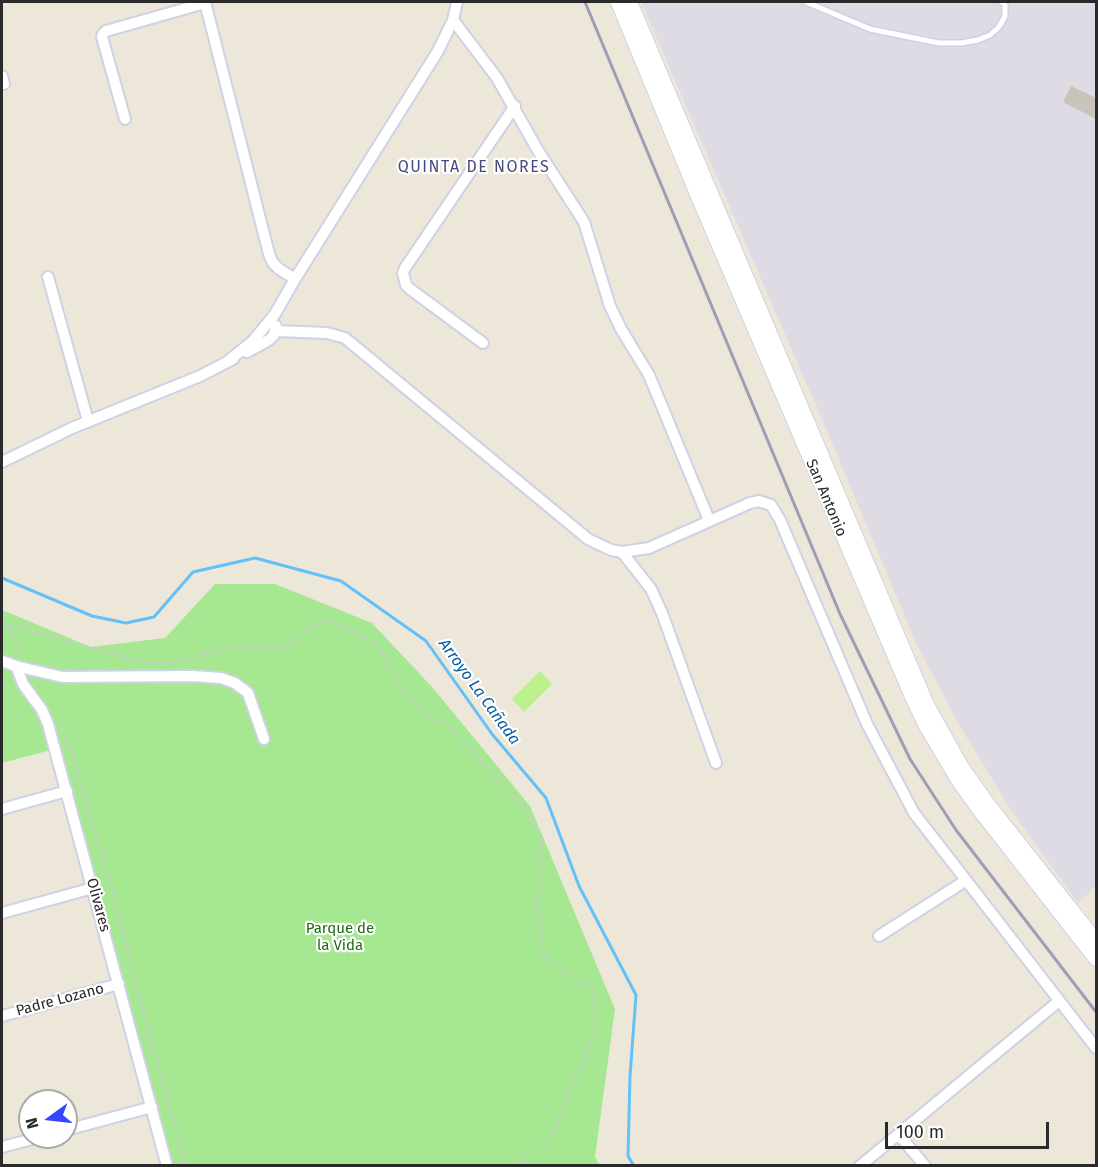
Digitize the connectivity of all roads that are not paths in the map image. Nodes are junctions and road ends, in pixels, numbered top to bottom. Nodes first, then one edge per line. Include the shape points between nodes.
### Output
1 (205, 2) edge
2 (457, 2) edge
3 (618, 2) edge
4 (630, 2) edge
5 (806, 2) edge
6 (1002, 2) edge
7 (453, 20) junction
8 (514, 106) junction
9 (125, 119) dead end
10 (48, 277) dead end
11 (295, 279) junction
12 (275, 314) junction
13 (276, 331) junction
14 (483, 343) dead end
15 (227, 362) junction
16 (88, 421) junction
17 (2, 462) edge
18 (709, 520) junction
19 (622, 552) junction
20 (2, 661) edge
21 (16, 666) junction
22 (264, 739) dead end
23 (716, 762) dead end
24 (67, 791) junction
25 (2, 809) edge
26 (965, 881) junction
27 (93, 888) junction
28 (2, 913) edge
29 (879, 936) dead end
30 (1091, 936) edge
31 (1096, 959) edge
32 (119, 984) junction
33 (1059, 1001) junction
34 (2, 1016) edge
35 (1096, 1048) edge
36 (152, 1107) junction
37 (78, 1127) edge
38 (899, 1135) junction
39 (18, 1143) edge
40 (2, 1147) edge
41 (167, 1166) edge
42 (860, 1166) edge
43 (925, 1166) edge

1 - 9 street via 103,34
1 - 11 street via 269,254 279,269
2 - 7 street
3 - 30 main road, San Antonio via 912,699 964,790 1002,841
4 - 30 main road, San Antonio via 927,705 987,803
5 - 6 lane via 870,28 939,43 990,35 1005,16
7 - 8 street
7 - 11 street via 438,51
8 - 14 street via 404,273 410,289
8 - 18 street via 584,222 616,321 649,375
10 - 16 street
11 - 12 street
12 - 13 street
12 - 15 street via 253,341
13 - 15 street via 269,340
13 - 19 street via 327,333 345,338 588,539
15 - 16 street
16 - 17 street
18 - 19 street via 649,548
18 - 26 street via 750,503 771,505 867,724 902,792 925,830
19 - 23 street via 651,589 662,613
20 - 21 street
21 - 22 street via 62,677 221,678 248,693
21 - 24 street, Olivares via 48,724
24 - 25 street
24 - 27 street, Olivares
26 - 29 street
26 - 33 street
27 - 28 street
27 - 32 street, Olivares
30 - 31 main road, San Antonio
32 - 34 street, Padre Lozano
32 - 36 street, Olivares
33 - 35 street
33 - 38 street
36 - 37 street
36 - 41 street, Olivares
38 - 42 street
38 - 43 street
39 - 40 street

